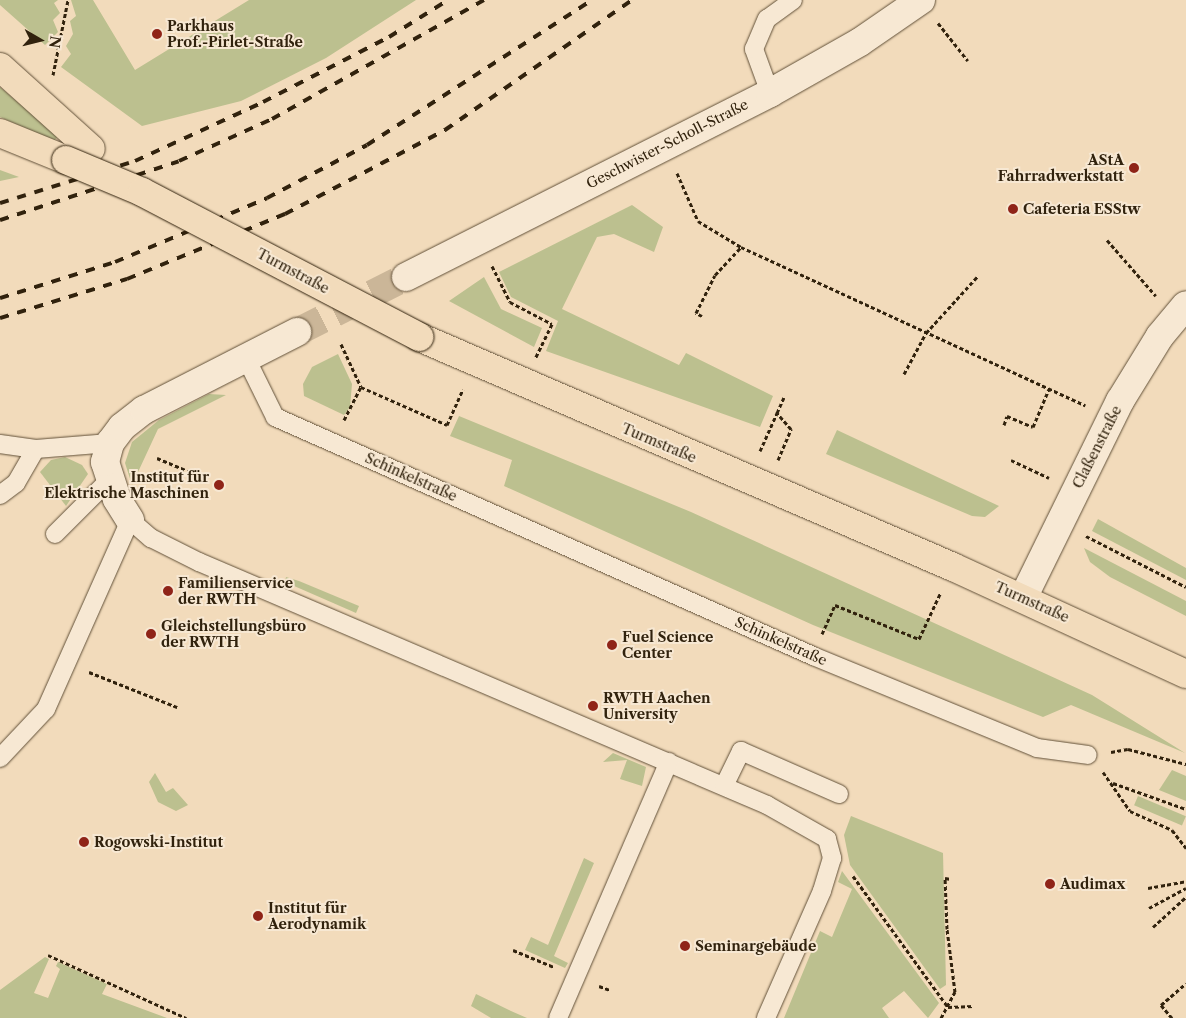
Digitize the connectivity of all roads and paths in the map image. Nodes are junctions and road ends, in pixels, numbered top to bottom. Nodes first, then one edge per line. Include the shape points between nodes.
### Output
1 (68, 0) edge
2 (792, 0) edge
3 (921, 0) edge
4 (938, 23) dead end
5 (968, 61) dead end
6 (0, 66) edge
7 (58, 67) dead end
8 (770, 92) junction
9 (0, 133) edge
10 (662, 146) junction
11 (142, 192) junction
12 (1107, 240) dead end
13 (741, 247) junction
14 (492, 265) dead end
15 (1133, 274) dead end
16 (406, 277) tunnel mouth
17 (977, 277) dead end
18 (1186, 306) edge
19 (702, 316) dead end
20 (297, 332) tunnel mouth
21 (926, 333) junction
22 (341, 344) dead end
23 (542, 344) dead end
24 (246, 358) junction
25 (904, 374) dead end
26 (361, 387) junction
27 (1049, 389) junction
28 (784, 397) dead end
29 (453, 412) dead end
30 (777, 413) junction
31 (1112, 417) junction
32 (772, 425) dead end
33 (1004, 425) dead end
34 (110, 443) junction
35 (333, 443) junction
36 (0, 444) edge
37 (36, 449) junction
38 (157, 458) dead end
39 (1012, 460) dead end
40 (195, 474) dead end
41 (109, 480) junction
42 (766, 488) junction
43 (1075, 490) junction
44 (0, 495) edge
45 (130, 520) junction
46 (1059, 523) junction
47 (55, 534) dead end
48 (1186, 587) edge
49 (1023, 598) junction
50 (927, 621) dead end
51 (826, 625) dead end
52 (1186, 674) edge
53 (100, 676) dead end
54 (177, 707) dead end
55 (1128, 749) dead end
56 (1088, 755) dead end
57 (0, 758) edge
58 (669, 762) junction
59 (1186, 764) edge
60 (724, 786) junction
61 (839, 794) dead end
62 (1186, 809) edge
63 (1186, 848) edge
64 (850, 872) dead end
65 (951, 879) dead end
66 (1186, 881) edge
67 (1148, 888) dead end
68 (1186, 888) edge
69 (1186, 897) edge
70 (1149, 908) dead end
71 (1153, 927) dead end
72 (48, 955) dead end
73 (1186, 983) edge
74 (974, 1006) dead end
75 (948, 1007) junction
76 (186, 1018) edge
77 (558, 1018) edge
78 (766, 1018) edge
79 (941, 1018) edge
80 (1172, 1018) edge

1 - 7 path
2 - 8 lane via 768,19 754,49
3 - 8 street, Geschwister-Scholl-Straße via 860,42
4 - 5 path
6 - 11 main road, Turmstraße, bridge
8 - 10 street, Geschwister-Scholl-Straße
9 - 11 main road, Turmstraße, bridge
10 - 13 path via 698,221
10 - 16 street, Geschwister-Scholl-Straße
11 - 42 main road, Turmstraße, bridge via 419,338
12 - 15 path
13 - 19 path via 715,275 696,313
13 - 21 path
14 - 23 path via 510,302 552,324
17 - 21 path
18 - 31 street, Claßenstraße via 1160,336
20 - 24 street
21 - 25 path
21 - 27 path
22 - 26 path
24 - 34 street via 144,410
24 - 35 lane, Schinkelstraße via 275,417
26 - 29 path via 447,425
26 - 35 path
27 - 31 path
27 - 33 path via 1033,427 1007,416
28 - 30 path
30 - 32 path
30 - 42 path via 791,429
31 - 43 street, Claßenstraße
34 - 37 lane
34 - 41 street via 105,462
35 - 56 lane, Schinkelstraße via 849,670 1037,748
36 - 37 lane
37 - 44 lane via 16,483
38 - 40 path
39 - 43 path
41 - 45 street
41 - 47 lane
42 - 49 main road, Turmstraße
43 - 46 street, Claßenstraße
45 - 57 lane via 46,709
45 - 58 lane via 151,538 199,562
46 - 48 path
46 - 49 street, Claßenstraße
49 - 52 main road, Turmstraße
50 - 51 path via 918,639 836,605
53 - 54 path
55 - 59 path
58 - 60 lane
58 - 77 lane
60 - 61 lane via 741,751
60 - 78 lane via 808,825 832,848 822,891
62 - 63 path via 1113,783 1130,811 1172,830
64 - 75 path
65 - 75 path via 945,878 955,992
66 - 67 path
68 - 70 path
69 - 71 path
72 - 76 path
73 - 80 path via 1161,1005
74 - 75 path
75 - 79 path

